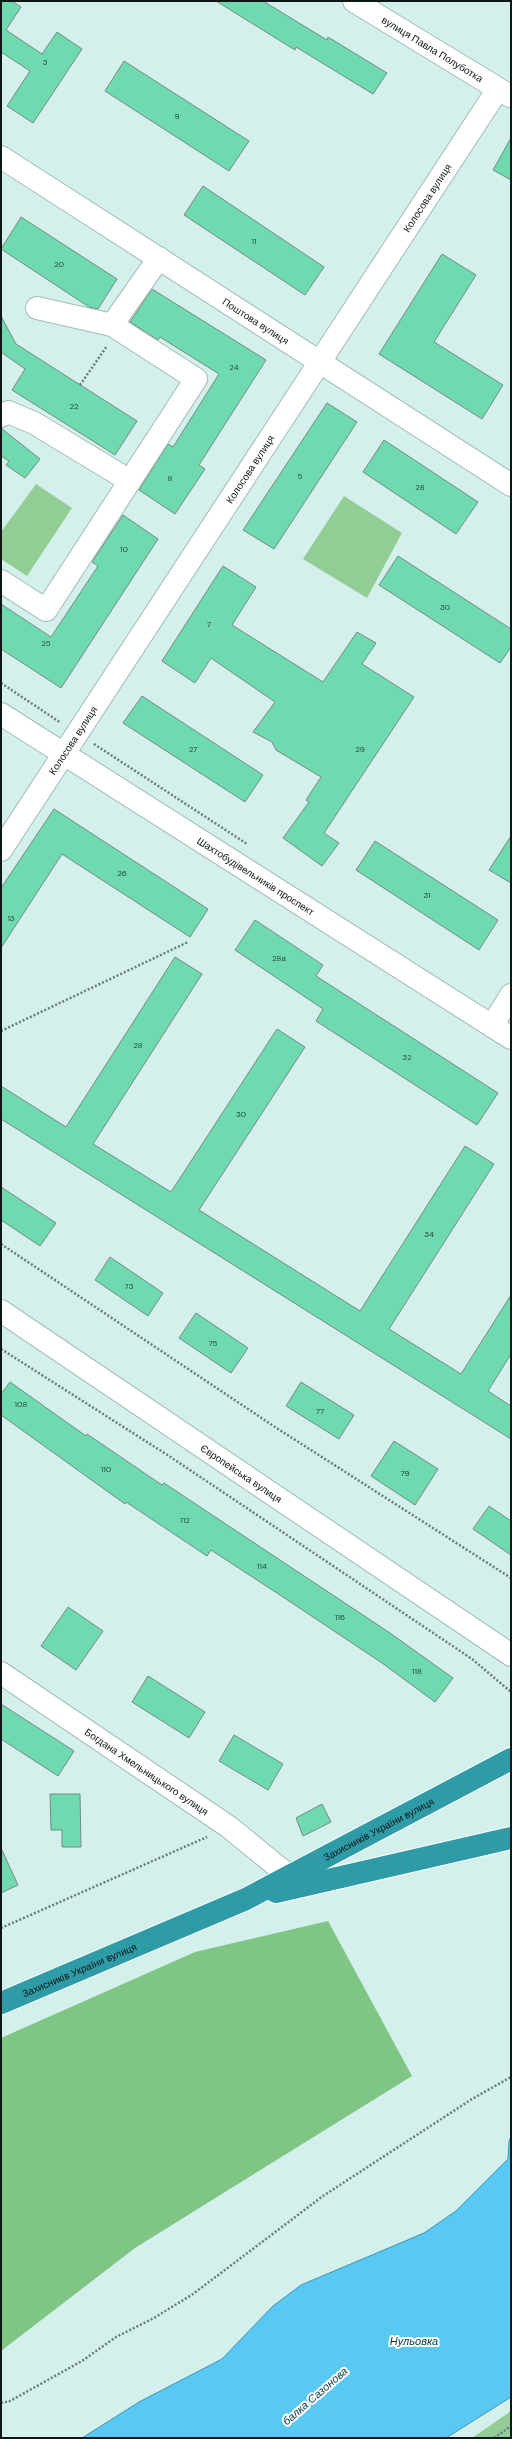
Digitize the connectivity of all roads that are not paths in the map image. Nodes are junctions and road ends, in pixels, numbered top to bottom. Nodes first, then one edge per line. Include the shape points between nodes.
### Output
1 (354, 1) edge
2 (504, 93) edge
3 (1, 157) edge
4 (159, 258) junction
5 (37, 308) dead end
6 (115, 327) junction
7 (321, 362) junction
8 (1, 416) edge
9 (130, 481) junction
10 (511, 485) edge
11 (1, 581) edge
12 (1, 714) edge
13 (62, 754) junction
14 (1, 850) edge
15 (511, 996) edge
16 (492, 1026) junction
17 (511, 1038) edge
18 (1, 1312) edge
19 (481, 1635) junction
20 (511, 1648) edge
21 (511, 1654) edge
22 (1, 1673) edge
23 (511, 1759) edge
24 (511, 1838) edge
25 (288, 1876) junction
26 (246, 1899) junction
27 (1, 2003) edge

1 - 2 street, вулиця Павла Полуботка
2 - 7 street, Колосова вулиця
3 - 4 street, Поштова вулиця
4 - 6 street
4 - 7 street, Поштова вулиця
5 - 6 street
6 - 9 street via 196,379
7 - 10 street, Поштова вулиця
7 - 13 street, Колосова вулиця
8 - 9 street via 8,412 34,423
9 - 11 street via 46,610
12 - 13 street, Шахтобудівельників проспект
13 - 14 street, Колосова вулиця
13 - 16 street, Шахтобудівельників проспект
15 - 16 street
16 - 17 street, Шахтобудівельників проспект
18 - 19 street, Європейська вулиця
19 - 20 street, Європейська вулиця
19 - 21 street, Європейська вулиця
22 - 25 street, Богдана Хмельницького вулиця via 229,1827
23 - 25 highway, Захисників України вулиця
24 - 26 highway, Захисників України вулиця
25 - 26 highway, Захисників України вулиця
26 - 27 highway, Захисників України вулиця

